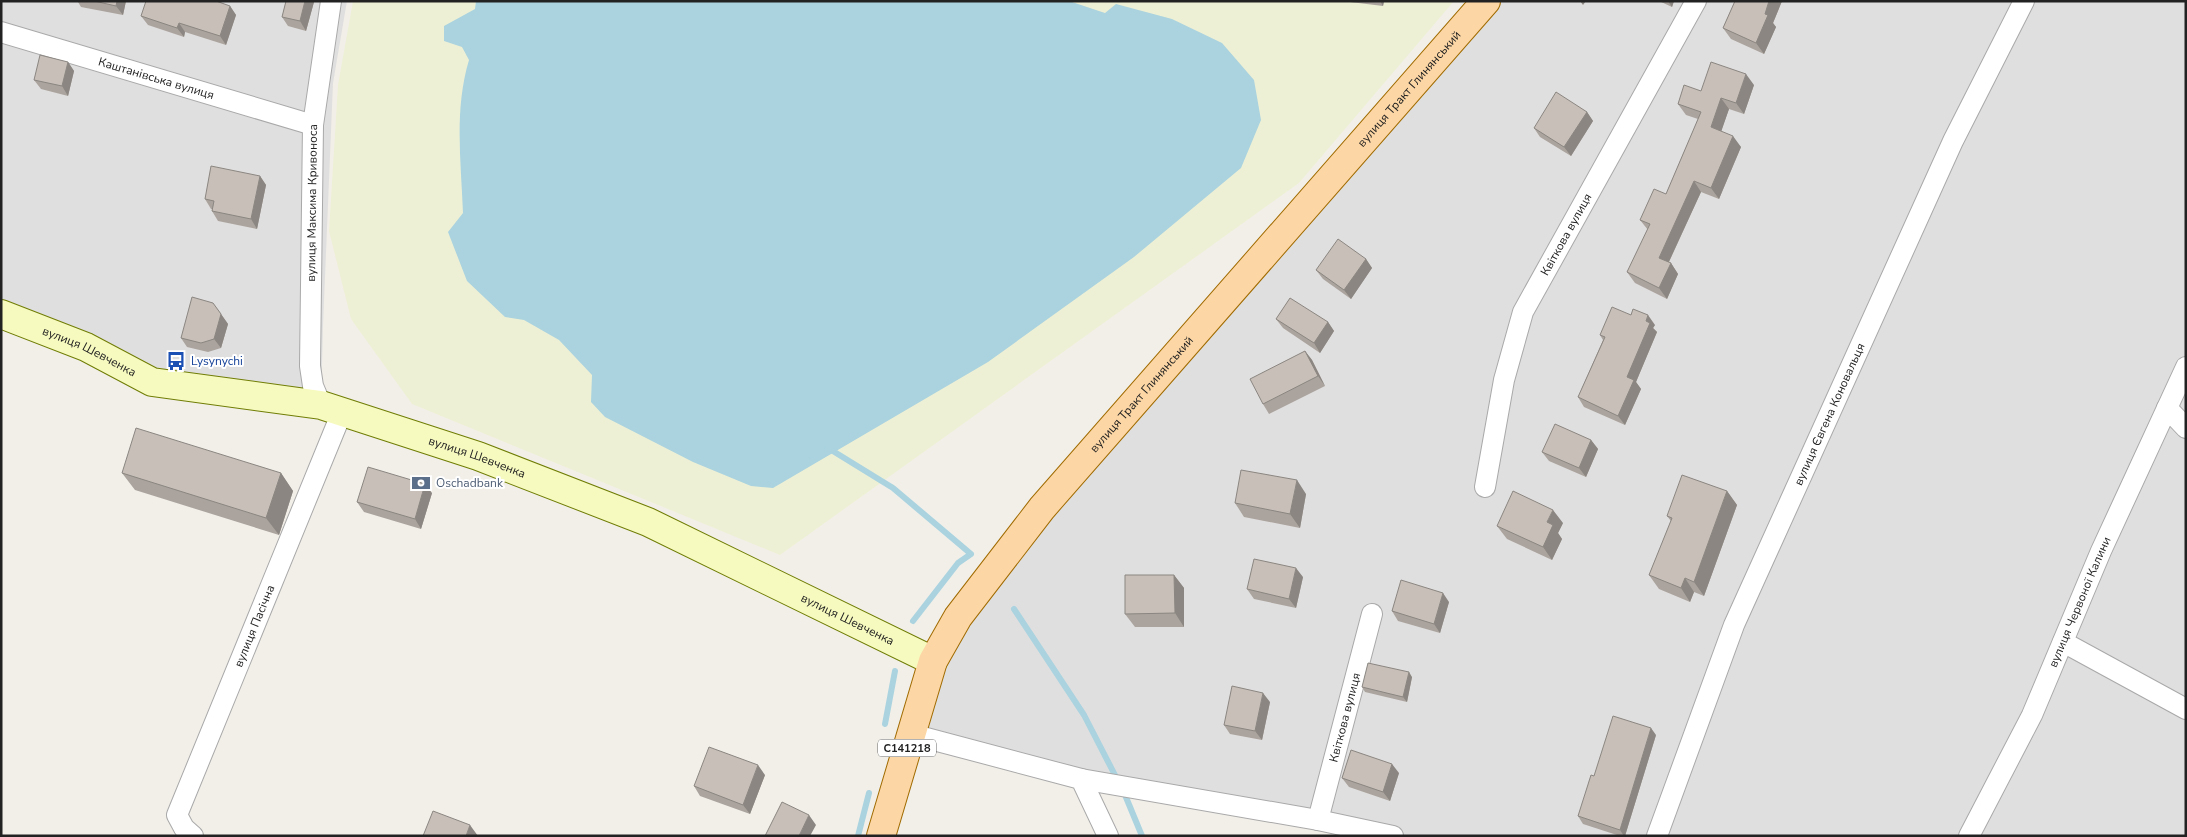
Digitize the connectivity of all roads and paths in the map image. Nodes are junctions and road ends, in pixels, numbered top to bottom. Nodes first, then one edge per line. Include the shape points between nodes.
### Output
1 (331, 1) edge
2 (1486, 1) edge
3 (1696, 1) edge
4 (2024, 1) edge
5 (1, 32) edge
6 (313, 125) junction
7 (1, 314) edge
8 (2186, 367) edge
9 (2167, 408) junction
10 (332, 409) junction
11 (2186, 428) edge
12 (1485, 487) dead end
13 (1372, 614) dead end
14 (2063, 642) junction
15 (934, 661) junction
16 (2186, 709) edge
17 (911, 734) junction
18 (1081, 779) junction
19 (1318, 820) junction
20 (192, 836) edge
21 (881, 836) edge
22 (1108, 836) edge
23 (1393, 836) edge
24 (1657, 836) edge
25 (1969, 836) edge

1 - 6 street, вулиця Максима Кривоноса
2 - 15 main road, вулиця Тракт Глинянський via 1042,508 958,617
3 - 12 street, Квіткова вулиця via 1523,312 1504,380
4 - 24 street, вулиця Євгена Коновальця via 1953,141 1734,625
5 - 6 street, Каштанівська вулиця
6 - 10 street, вулиця Максима Кривоноса via 310,366 313,386
7 - 10 main road, вулиця Шевченка via 86,347 152,382
8 - 9 street, вулиця Червоної Калини
9 - 11 street
9 - 14 street, вулиця Червоної Калини
10 - 15 main road, вулиця Шевченка via 478,456 648,522
10 - 20 street, вулиця Пасічна via 178,814
13 - 19 street, Квіткова вулиця
14 - 16 street
14 - 25 street, вулиця Червоної Калини via 2032,715
15 - 17 main road, вулиця Тракт Глинянський / С141218
17 - 18 street
17 - 21 main road, вулиця Тракт Глинянський / С141218
18 - 19 street
18 - 22 street
19 - 23 street

